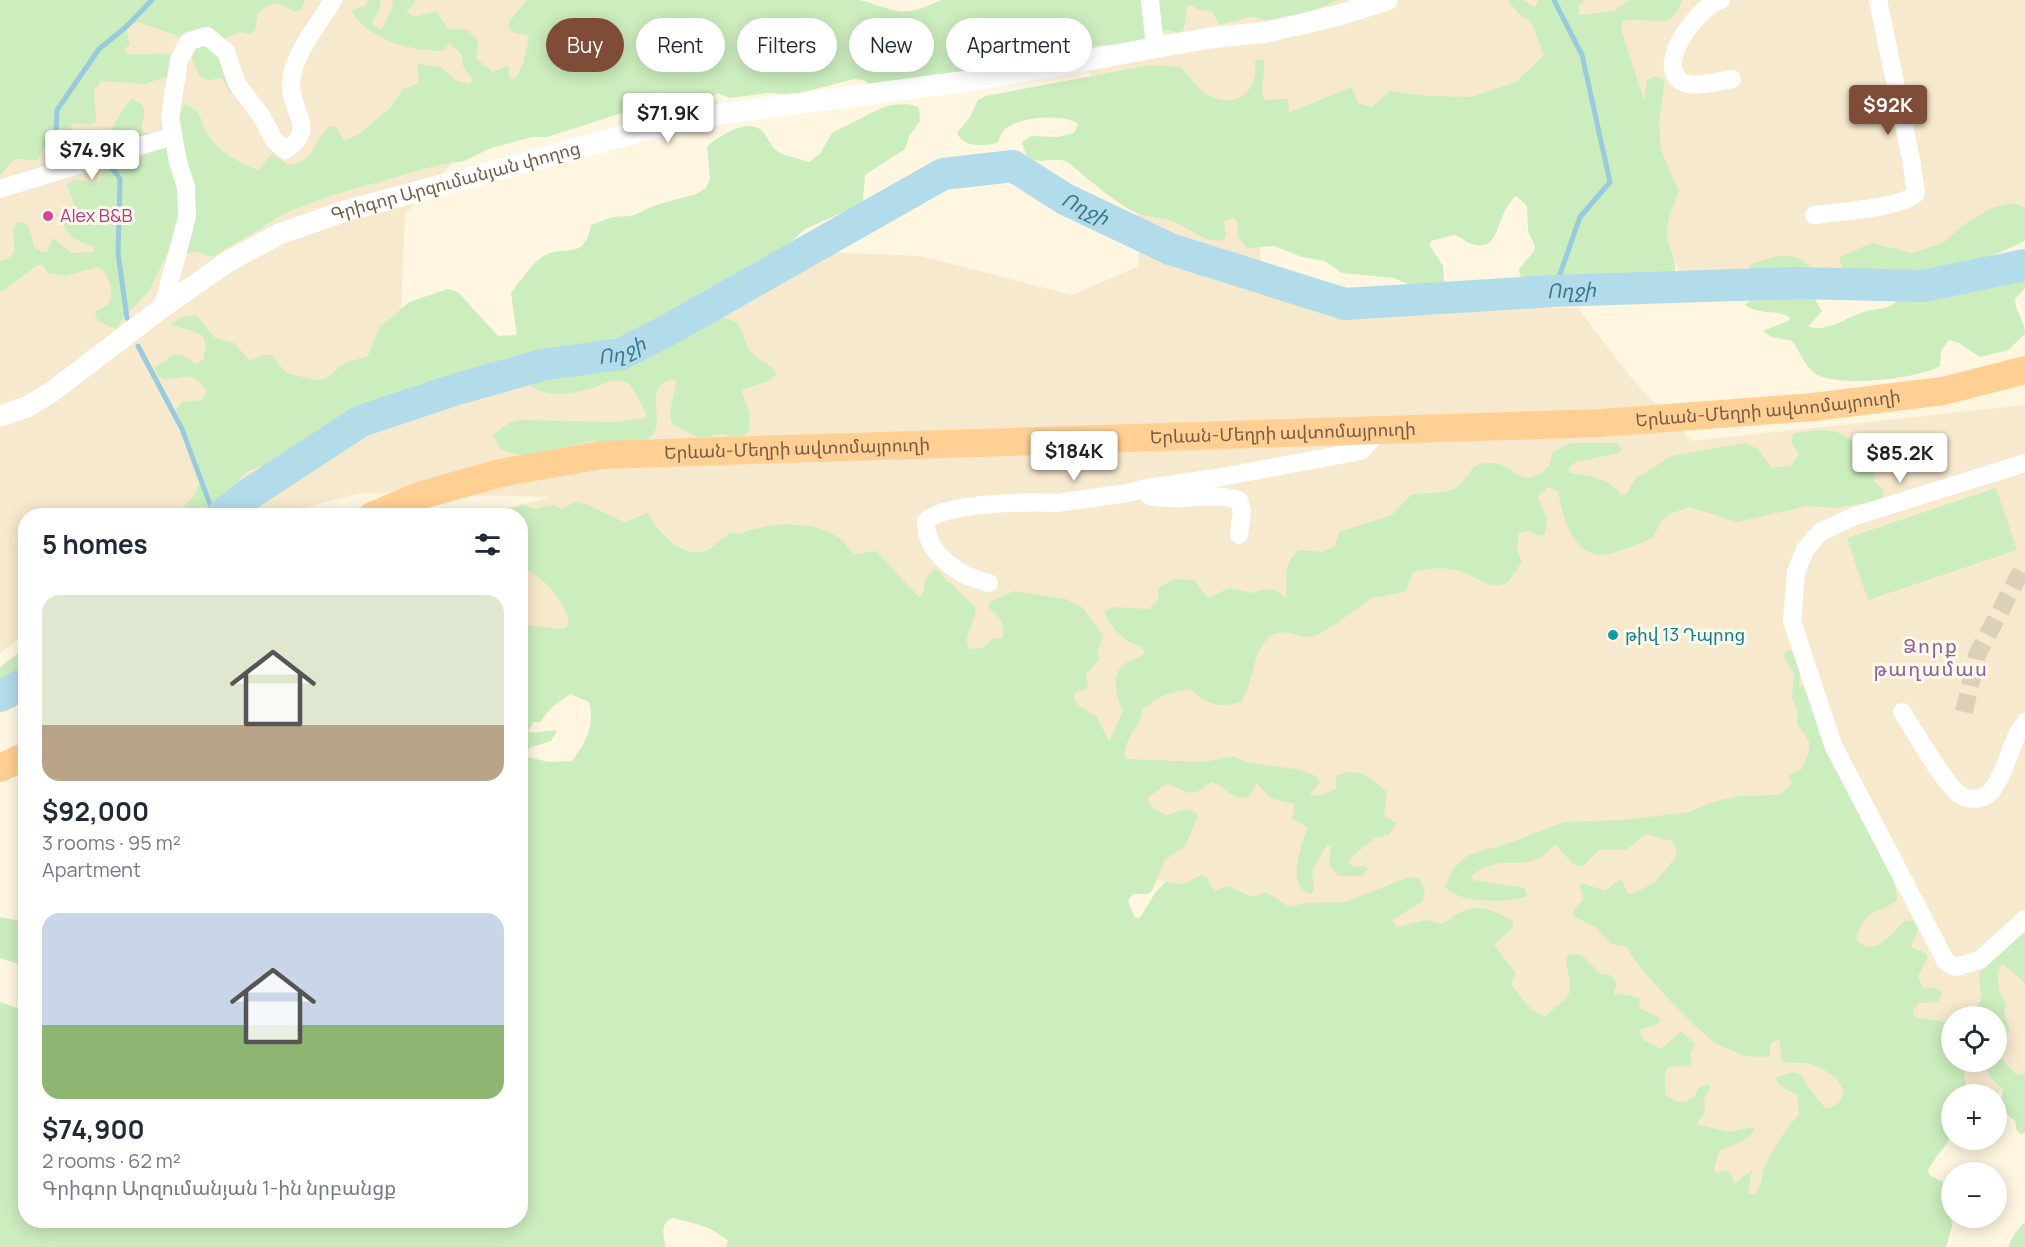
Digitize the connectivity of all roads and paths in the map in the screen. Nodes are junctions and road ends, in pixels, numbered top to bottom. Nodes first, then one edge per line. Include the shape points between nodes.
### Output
1 (333, 0) edge
2 (1150, 0) edge
3 (1387, 0) edge
4 (1878, 0) edge
5 (1716, 1) edge
6 (1155, 47) junction
7 (1731, 79) dead end
8 (173, 136) junction
9 (0, 189) edge
10 (1814, 215) dead end
11 (163, 307) junction
12 (2025, 370) edge
13 (0, 416) edge
14 (1378, 432) junction
15 (2025, 463) edge
16 (1147, 488) junction
17 (391, 508) edge
18 (1239, 535) dead end
19 (989, 583) dead end
20 (1902, 712) dead end
21 (2025, 722) edge
22 (18, 760) edge
23 (0, 768) edge
24 (2025, 919) edge

1 - 8 street via 296,62 291,84 302,131 297,143 285,150 274,140 237,84 226,52 207,36 189,41 179,60 170,117
2 - 6 street
3 - 6 street, Գրիգոր Արզումանյան փողոց via 1267,32
4 - 10 street via 1916,193 1896,204
5 - 7 street via 1680,38 1674,67 1676,76 1691,84
6 - 11 street, Գրիգոր Արզումանյան փողոց via 983,79 690,118 345,211 279,234 229,261
8 - 9 street
8 - 11 street via 186,187 187,217
11 - 13 street, Գրիգոր Արզումանյան փողոց via 53,391 27,407
12 - 14 highway, Երևան-Մեղրի ավտոմայրուղի via 1943,391 1803,408 1601,423
14 - 16 street via 1361,451
14 - 17 highway, Երևան-Մեղրի ավտոմայրուղի via 602,456 500,473
15 - 24 street via 1855,516 1820,532 1805,550 1796,572 1792,621 1833,745 1946,962 1955,967 1980,960
16 - 18 street via 1150,496 1167,500 1226,496 1239,500
16 - 19 street via 1057,503 957,507 933,514 926,521 929,543 972,579
20 - 21 street via 1947,779 1959,794 1968,798 1980,798 1992,791
22 - 23 highway

